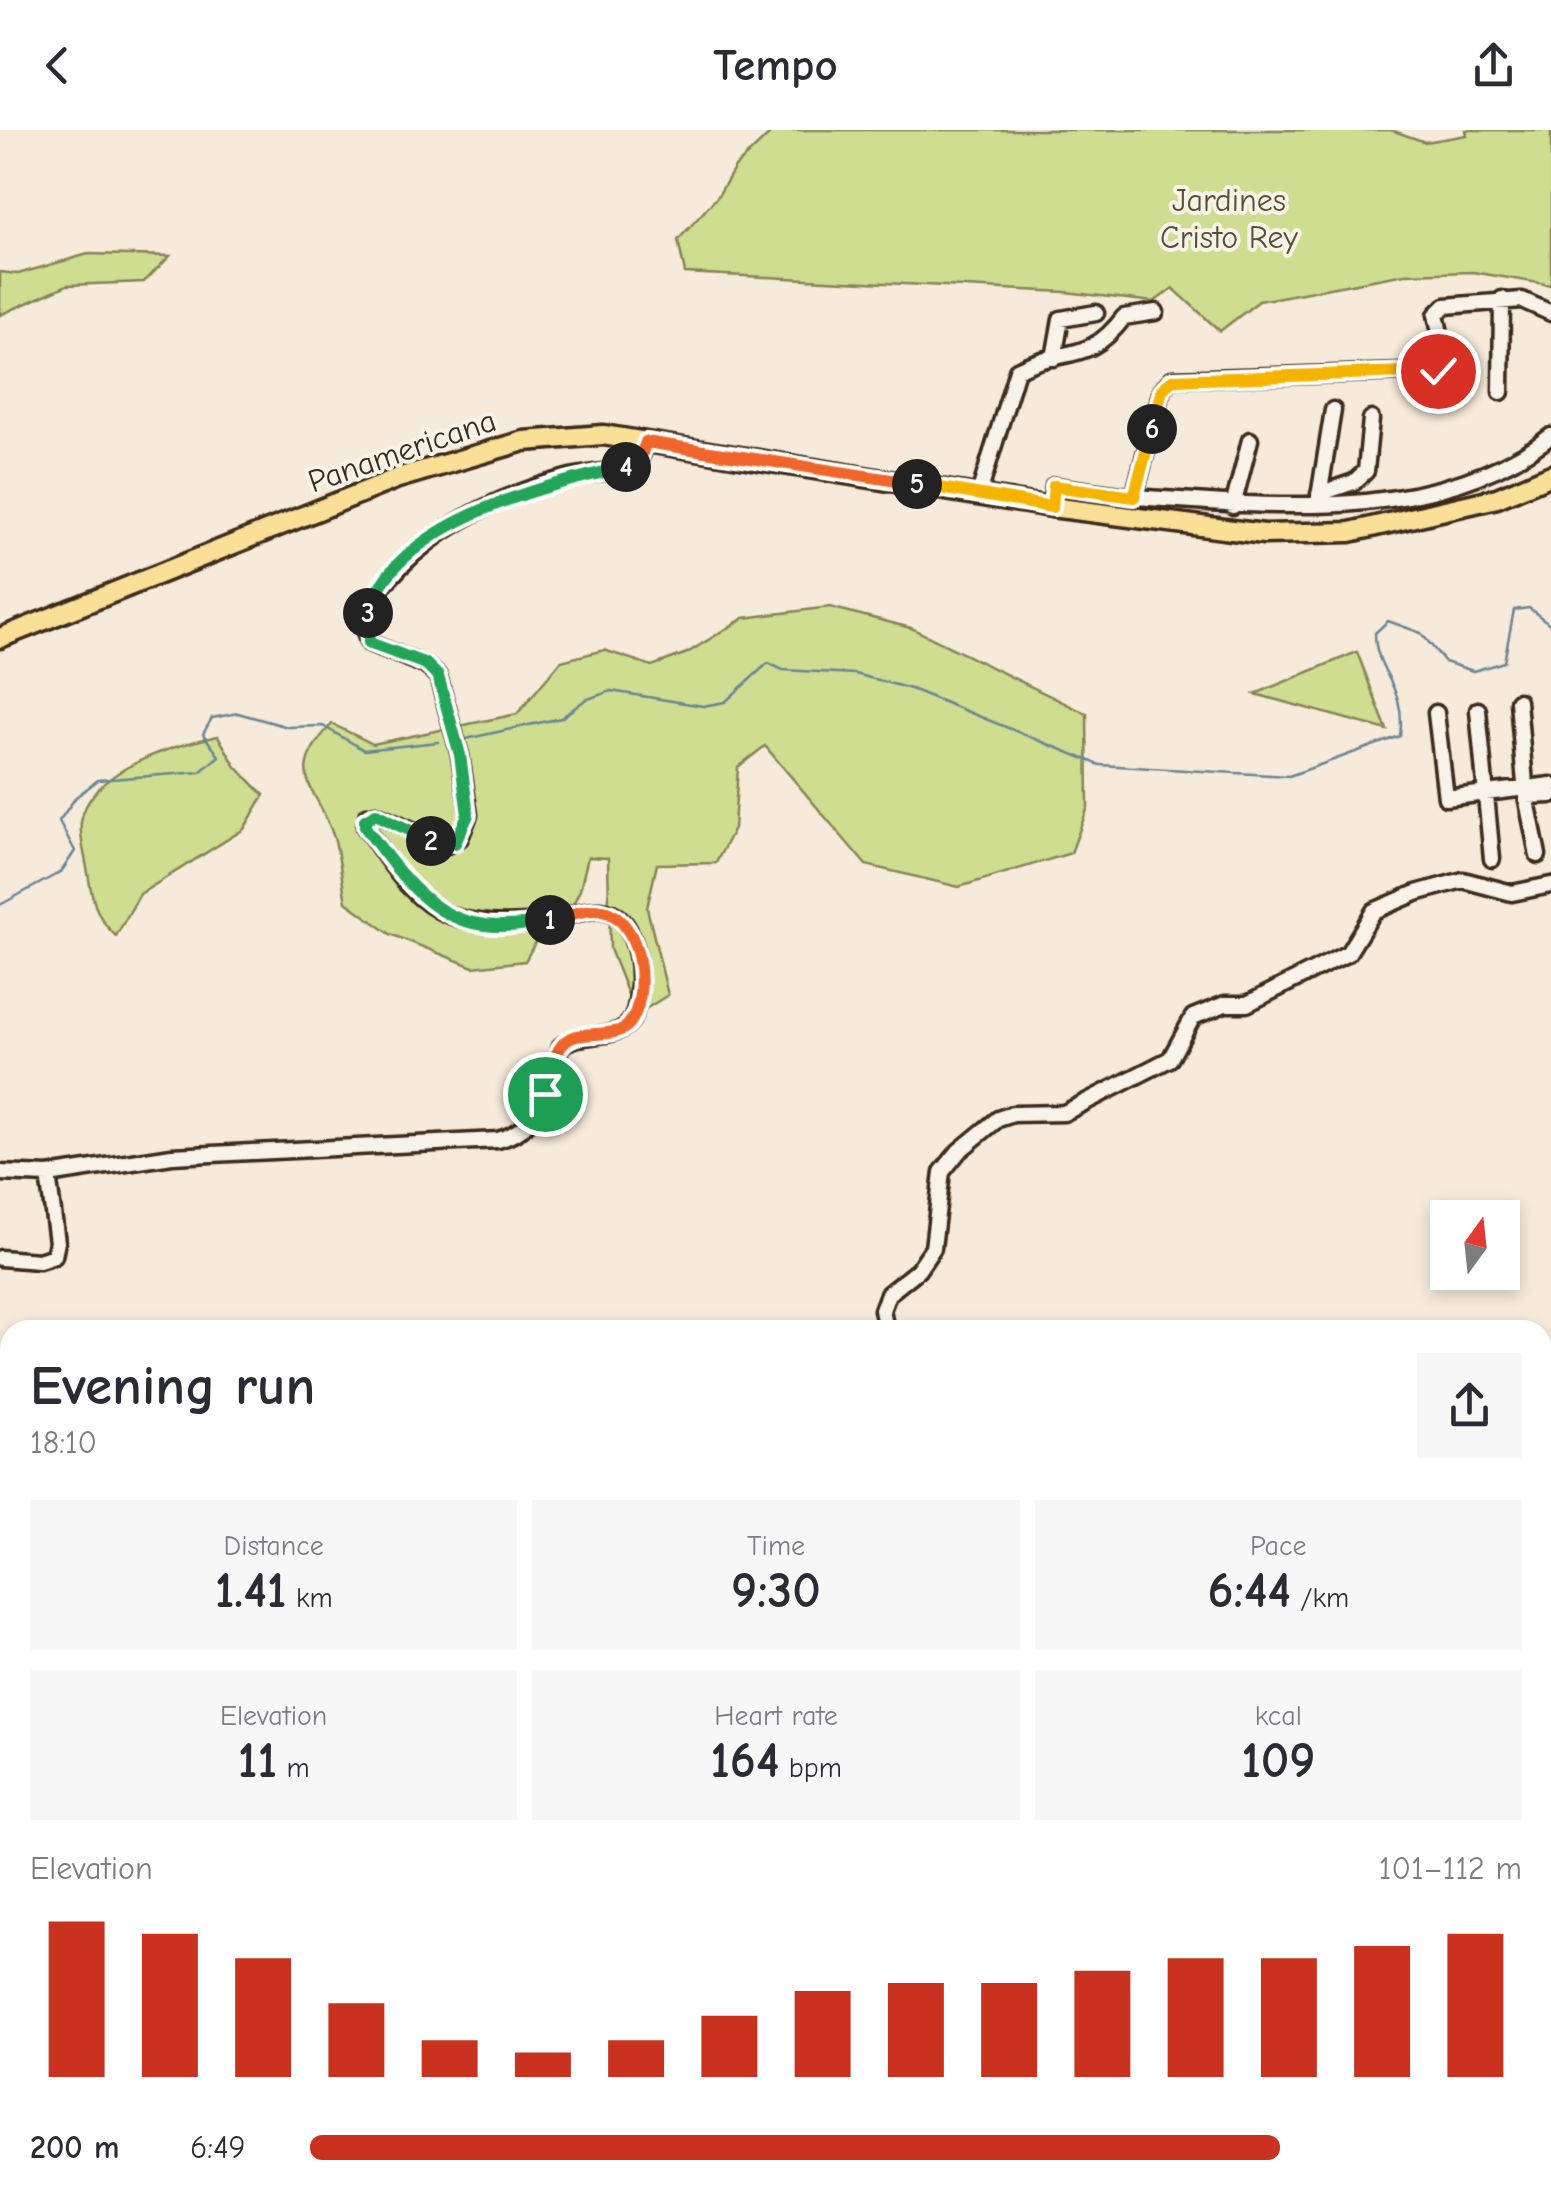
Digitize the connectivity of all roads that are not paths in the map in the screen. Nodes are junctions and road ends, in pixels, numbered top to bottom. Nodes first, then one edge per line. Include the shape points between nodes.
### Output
1 (1502, 299) junction
2 (1156, 312) dead end
3 (1096, 313) dead end
4 (1551, 313) edge
5 (1054, 358) junction
6 (1502, 392) dead end
7 (1333, 410) dead end
8 (1371, 419) dead end
9 (1551, 436) edge
10 (1250, 440) dead end
11 (646, 442) junction
12 (1501, 468) junction
13 (1551, 475) edge
14 (980, 494) junction
15 (1134, 497) junction
16 (1497, 498) junction
17 (1318, 499) junction
18 (1233, 506) junction
19 (1052, 507) junction
20 (0, 638) edge
21 (1518, 701) dead end
22 (1478, 710) dead end
23 (1436, 714) dead end
24 (1525, 784) junction
25 (1551, 785) edge
26 (1485, 790) junction
27 (1551, 795) edge
28 (1538, 855) dead end
29 (1492, 859) dead end
30 (1551, 885) edge
31 (0, 1173) edge
32 (48, 1175) junction
33 (0, 1258) edge
34 (884, 1320) edge

1 - 4 street
1 - 6 street
1 - 15 street via 1440,309 1446,359 1438,371 1172,380 1162,390
2 - 5 street via 1128,315 1103,343
3 - 5 street via 1061,319
5 - 14 street via 1012,375
7 - 17 street
8 - 17 street via 1366,471
9 - 12 street
10 - 18 street
11 - 14 main road, Panamericana
11 - 20 main road, Panamericana via 580,435 468,454
11 - 32 street via 628,466 533,488 451,524 378,592 365,628 369,643 426,664 438,676 468,815 460,838 447,845 376,814 367,816 365,827 413,892 450,915 495,924 601,910 621,919 640,968 630,1023 561,1046 531,1123 516,1136 142,1158
12 - 16 street
12 - 17 street via 1422,491
13 - 16 main road, Panamericana
14 - 19 main road, Panamericana
15 - 18 street
15 - 19 street via 1054,486
16 - 19 main road, Panamericana via 1350,532 1264,534
17 - 18 street via 1270,508
21 - 24 street
22 - 26 street
23 - 26 street via 1446,798
24 - 25 street
24 - 26 street
26 - 29 street
27 - 28 street via 1526,796
30 - 34 street via 1512,894 1463,880 1416,892 1374,911 1348,953 1247,1004 1225,1004 1193,1017 1170,1059 1064,1113 998,1119 942,1172 934,1248 888,1294
31 - 32 street
32 - 33 street via 57,1252 38,1261

